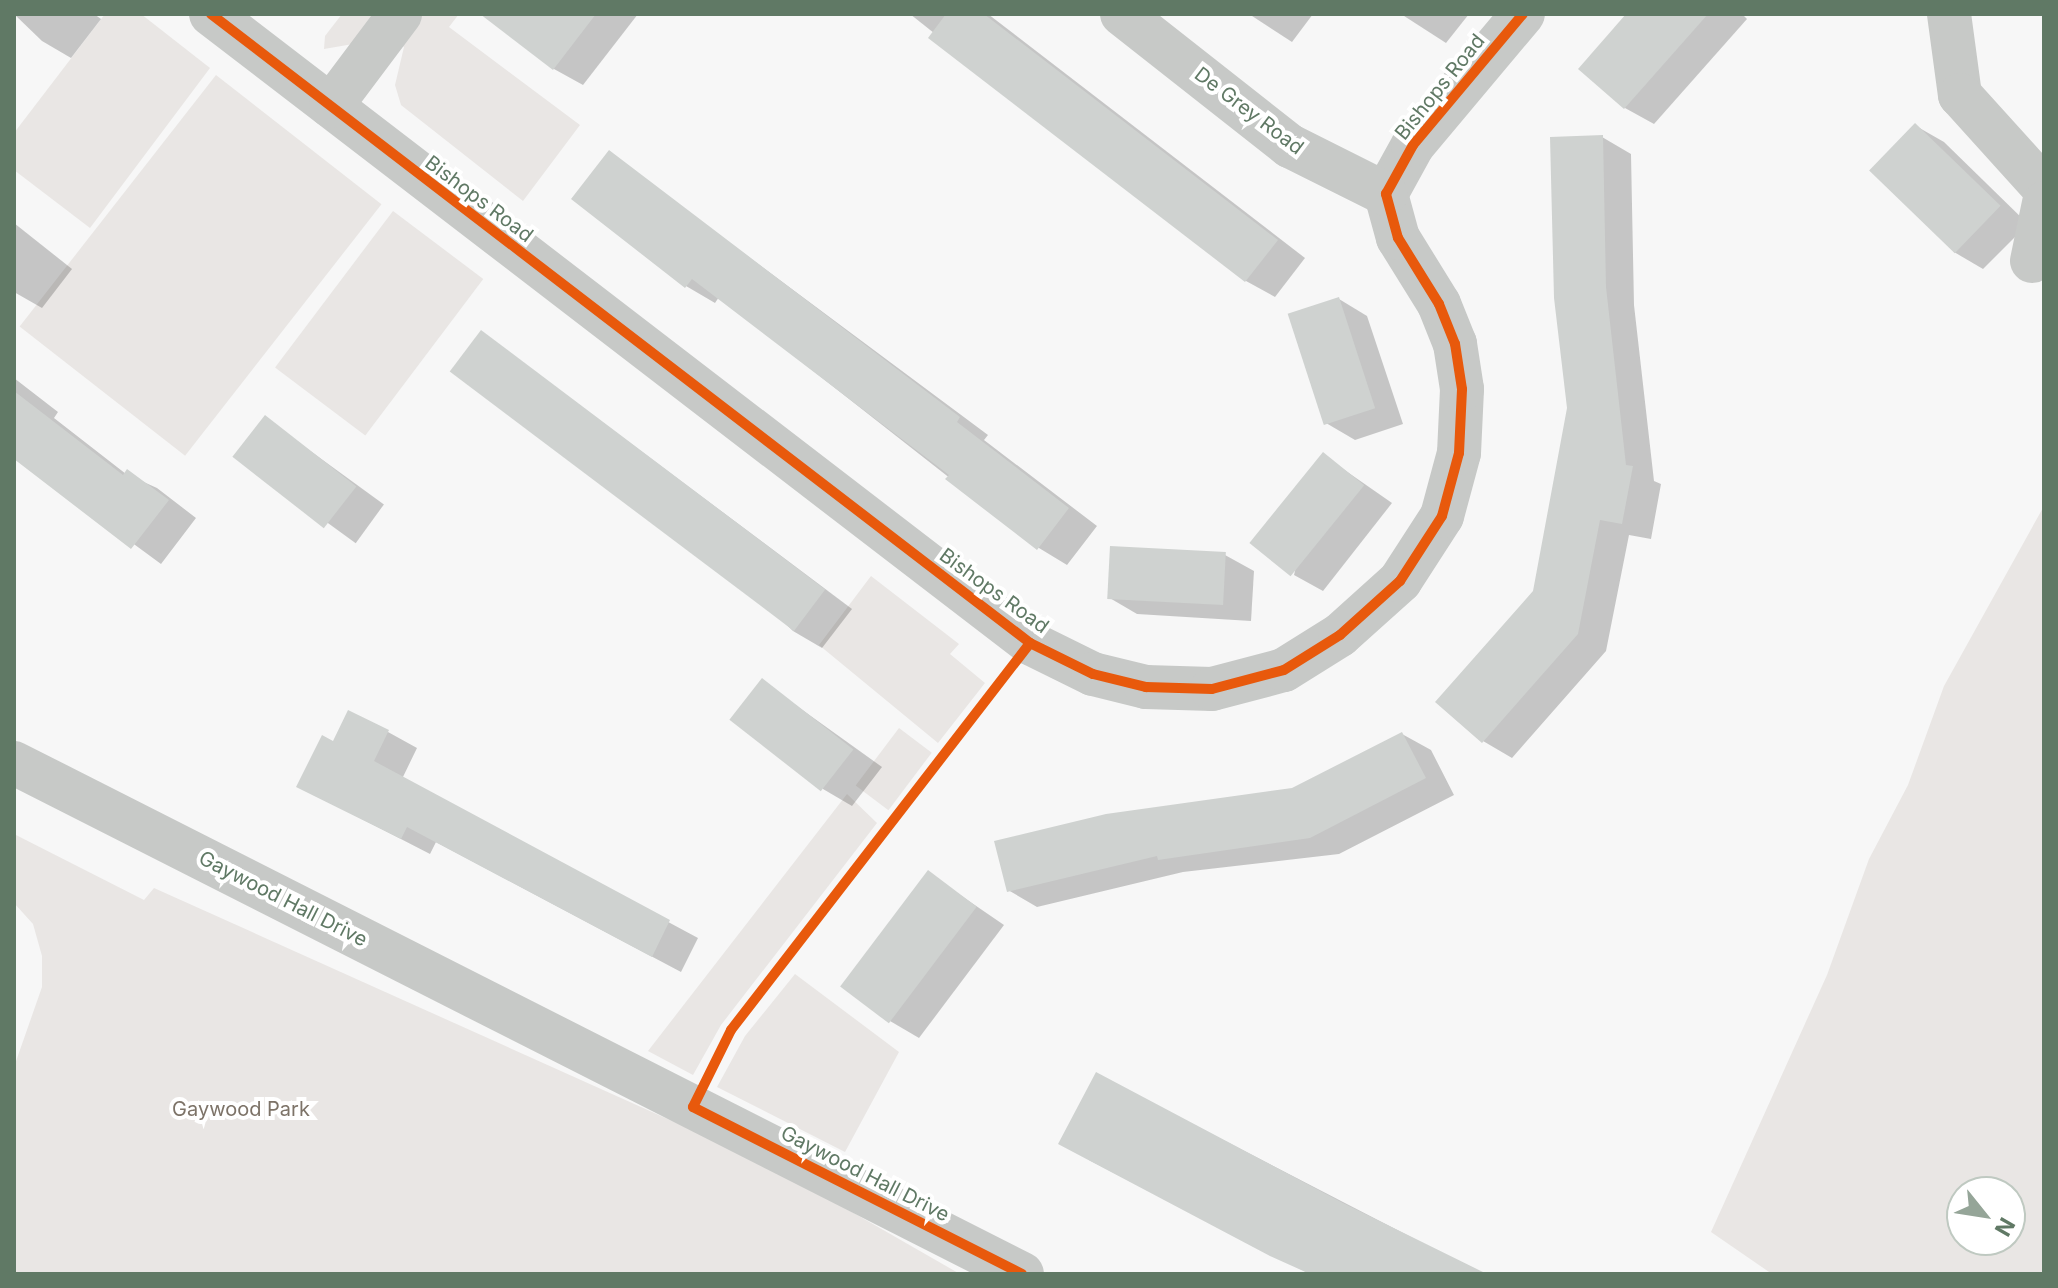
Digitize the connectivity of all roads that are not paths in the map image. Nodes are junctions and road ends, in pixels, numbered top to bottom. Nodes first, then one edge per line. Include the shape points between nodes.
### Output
1 (211, 14) edge
2 (400, 14) edge
3 (1122, 14) edge
4 (1523, 14) edge
5 (1949, 14) edge
6 (331, 106) junction
7 (2044, 188) edge
8 (1386, 194) junction
9 (2044, 203) edge
10 (2032, 261) dead end
11 (14, 763) edge
12 (1022, 1274) edge

1 - 6 street, Bishops Road
2 - 6 street
3 - 8 street, De Grey Road via 1290,146
4 - 8 street, Bishops Road via 1413,145
5 - 7 street via 1960,95
6 - 8 street, Bishops Road via 1030,643 1093,674 1146,687 1212,689 1284,670 1340,635 1400,581 1442,516 1459,453 1462,389 1455,344 1439,304 1398,238
9 - 10 street
11 - 12 street, Gaywood Hall Drive

